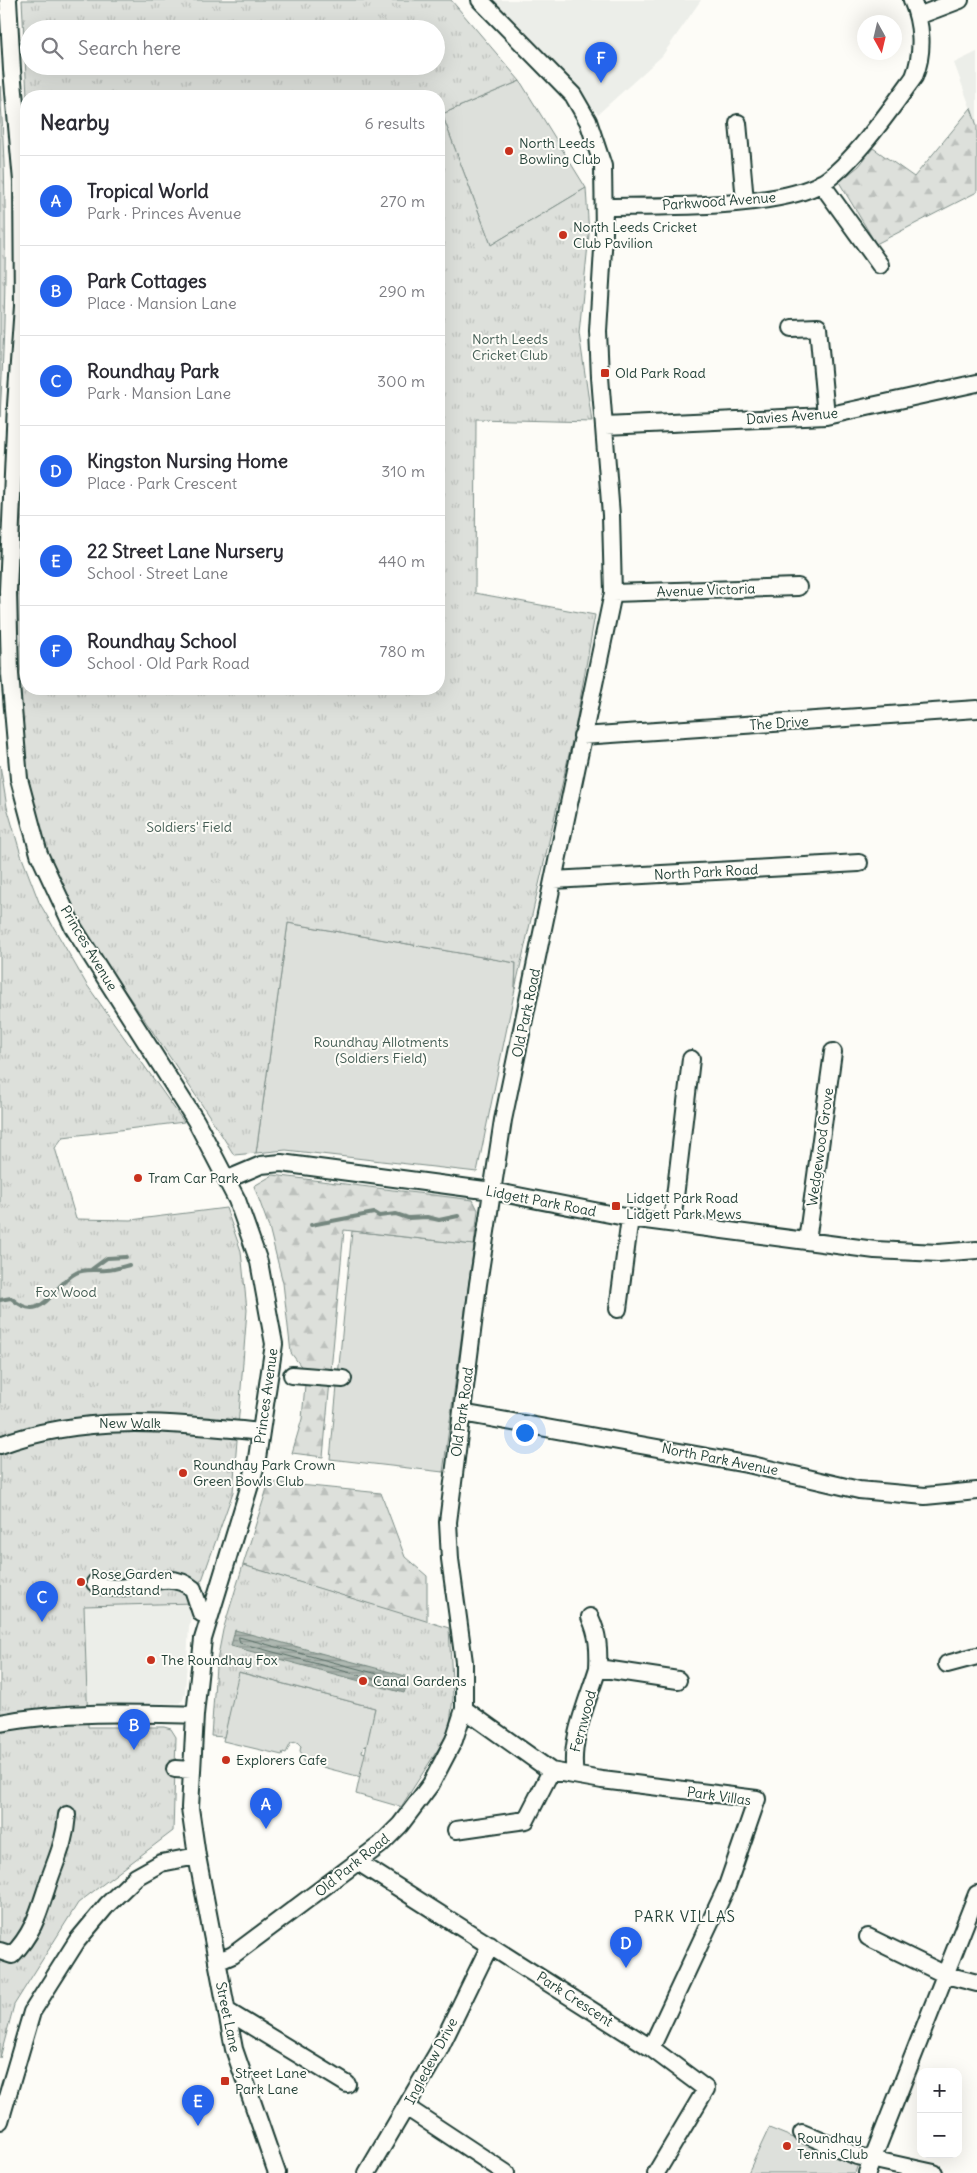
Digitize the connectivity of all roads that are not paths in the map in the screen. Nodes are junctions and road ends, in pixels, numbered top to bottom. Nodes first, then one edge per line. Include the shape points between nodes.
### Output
1 (8, 0) edge
2 (480, 0) edge
3 (912, 0) edge
4 (960, 0) edge
5 (918, 16) junction
6 (738, 122) dead end
7 (20, 159) edge
8 (821, 183) junction
9 (745, 202) junction
10 (604, 207) junction
11 (880, 265) dead end
12 (792, 328) dead end
13 (20, 348) edge
14 (977, 383) edge
15 (826, 416) junction
16 (605, 426) junction
17 (798, 587) dead end
18 (613, 593) junction
19 (977, 709) edge
20 (582, 736) junction
21 (859, 863) dead end
22 (553, 880) junction
23 (833, 1052) dead end
24 (692, 1059) dead end
25 (228, 1180) junction
26 (492, 1191) junction
27 (630, 1218) junction
28 (672, 1224) junction
29 (807, 1241) junction
30 (977, 1250) edge
31 (618, 1309) dead end
32 (292, 1375) dead end
33 (343, 1379) dead end
34 (462, 1413) junction
35 (262, 1432) junction
36 (0, 1445) edge
37 (977, 1491) edge
38 (95, 1583) dead end
39 (201, 1613) dead end
40 (590, 1616) dead end
41 (977, 1656) edge
42 (947, 1664) dead end
43 (598, 1668) junction
44 (678, 1680) dead end
45 (464, 1709) junction
46 (195, 1715) junction
47 (0, 1723) edge
48 (551, 1771) junction
49 (575, 1775) junction
50 (67, 1815) dead end
51 (456, 1830) dead end
52 (197, 1856) junction
53 (358, 1862) junction
54 (977, 1894) edge
55 (868, 1937) dead end
56 (490, 1945) junction
57 (0, 1951) edge
58 (217, 1962) junction
59 (946, 1975) junction
60 (977, 1983) edge
61 (227, 2012) junction
62 (651, 2048) junction
63 (348, 2084) dead end
64 (406, 2107) junction
65 (0, 2121) edge
66 (802, 2133) dead end
67 (870, 2166) edge
68 (277, 2173) edge
69 (367, 2173) edge
70 (506, 2173) edge
71 (656, 2173) edge
72 (934, 2173) edge

1 - 7 street, Princes Avenue
2 - 10 street, Old Park Road via 582,108 603,166
3 - 5 street, Parkwood Avenue
4 - 5 street
5 - 8 street, Parkwood Avenue via 920,50 914,77 847,163
6 - 9 street
8 - 9 street, Parkwood Avenue via 785,195
8 - 11 street
9 - 10 street, Parkwood Avenue
10 - 16 street, Old Park Road via 598,331
12 - 15 street via 818,327
13 - 25 street, Princes Avenue via 8,591 10,674 19,779 39,854 73,926 179,1093
14 - 15 street, Davies Avenue
15 - 16 street, Davies Avenue
16 - 18 street, Old Park Road
17 - 18 street, Avenue Victoria
18 - 20 street, Old Park Road
19 - 20 street, The Drive
20 - 22 street, Old Park Road
21 - 22 street, North Park Road
22 - 26 street, Old Park Road via 503,1120
23 - 29 street, Wedgewood Grove
24 - 28 street
25 - 26 street, Lidgett Park Road via 261,1165 281,1163
25 - 35 street, Princes Avenue via 259,1262 274,1344
26 - 27 street, Lidgett Park Road
26 - 34 street, Old Park Road
27 - 28 street, Lidgett Park Road
27 - 31 street
28 - 29 street, Lidgett Park Road
29 - 30 street, Lidgett Park Road via 910,1253
32 - 33 street
34 - 37 street, North Park Avenue via 752,1464 858,1490 925,1496
34 - 45 street, Old Park Road via 448,1522 462,1645
35 - 36 street, New Walk via 102,1422
35 - 46 street, Princes Avenue via 256,1465 203,1639
38 - 39 street via 103,1587 126,1588 165,1578 178,1580 193,1589
40 - 43 street, Fernwood via 597,1632
41 - 42 street
43 - 44 street
43 - 49 street, Fernwood via 576,1740 572,1759
45 - 48 street, Park Villas
45 - 53 street, Old Park Road via 454,1740 430,1784 400,1825
46 - 47 street via 38,1716
46 - 52 street, Princes Avenue via 183,1769
48 - 49 street, Park Villas
48 - 51 street via 526,1820
49 - 62 street, Park Villas via 757,1799 728,1886
50 - 57 street via 65,1840 39,1916 12,1955
52 - 58 street, Street Lane
52 - 65 street via 161,1863 136,1877 106,1905 77,1941 32,2012
53 - 56 street, Park Crescent
53 - 58 street, Old Park Road via 233,1956
54 - 59 street
55 - 59 street
56 - 62 street, Park Crescent
56 - 64 street, Ingledew Drive via 438,2052
58 - 61 street, Street Lane
59 - 60 street
59 - 67 street
61 - 63 street
61 - 68 street, Street Lane via 234,2049
62 - 71 street, Park Crescent via 706,2088
64 - 69 street, Ingledew Drive
64 - 70 street
66 - 67 street via 857,2156
67 - 72 street

